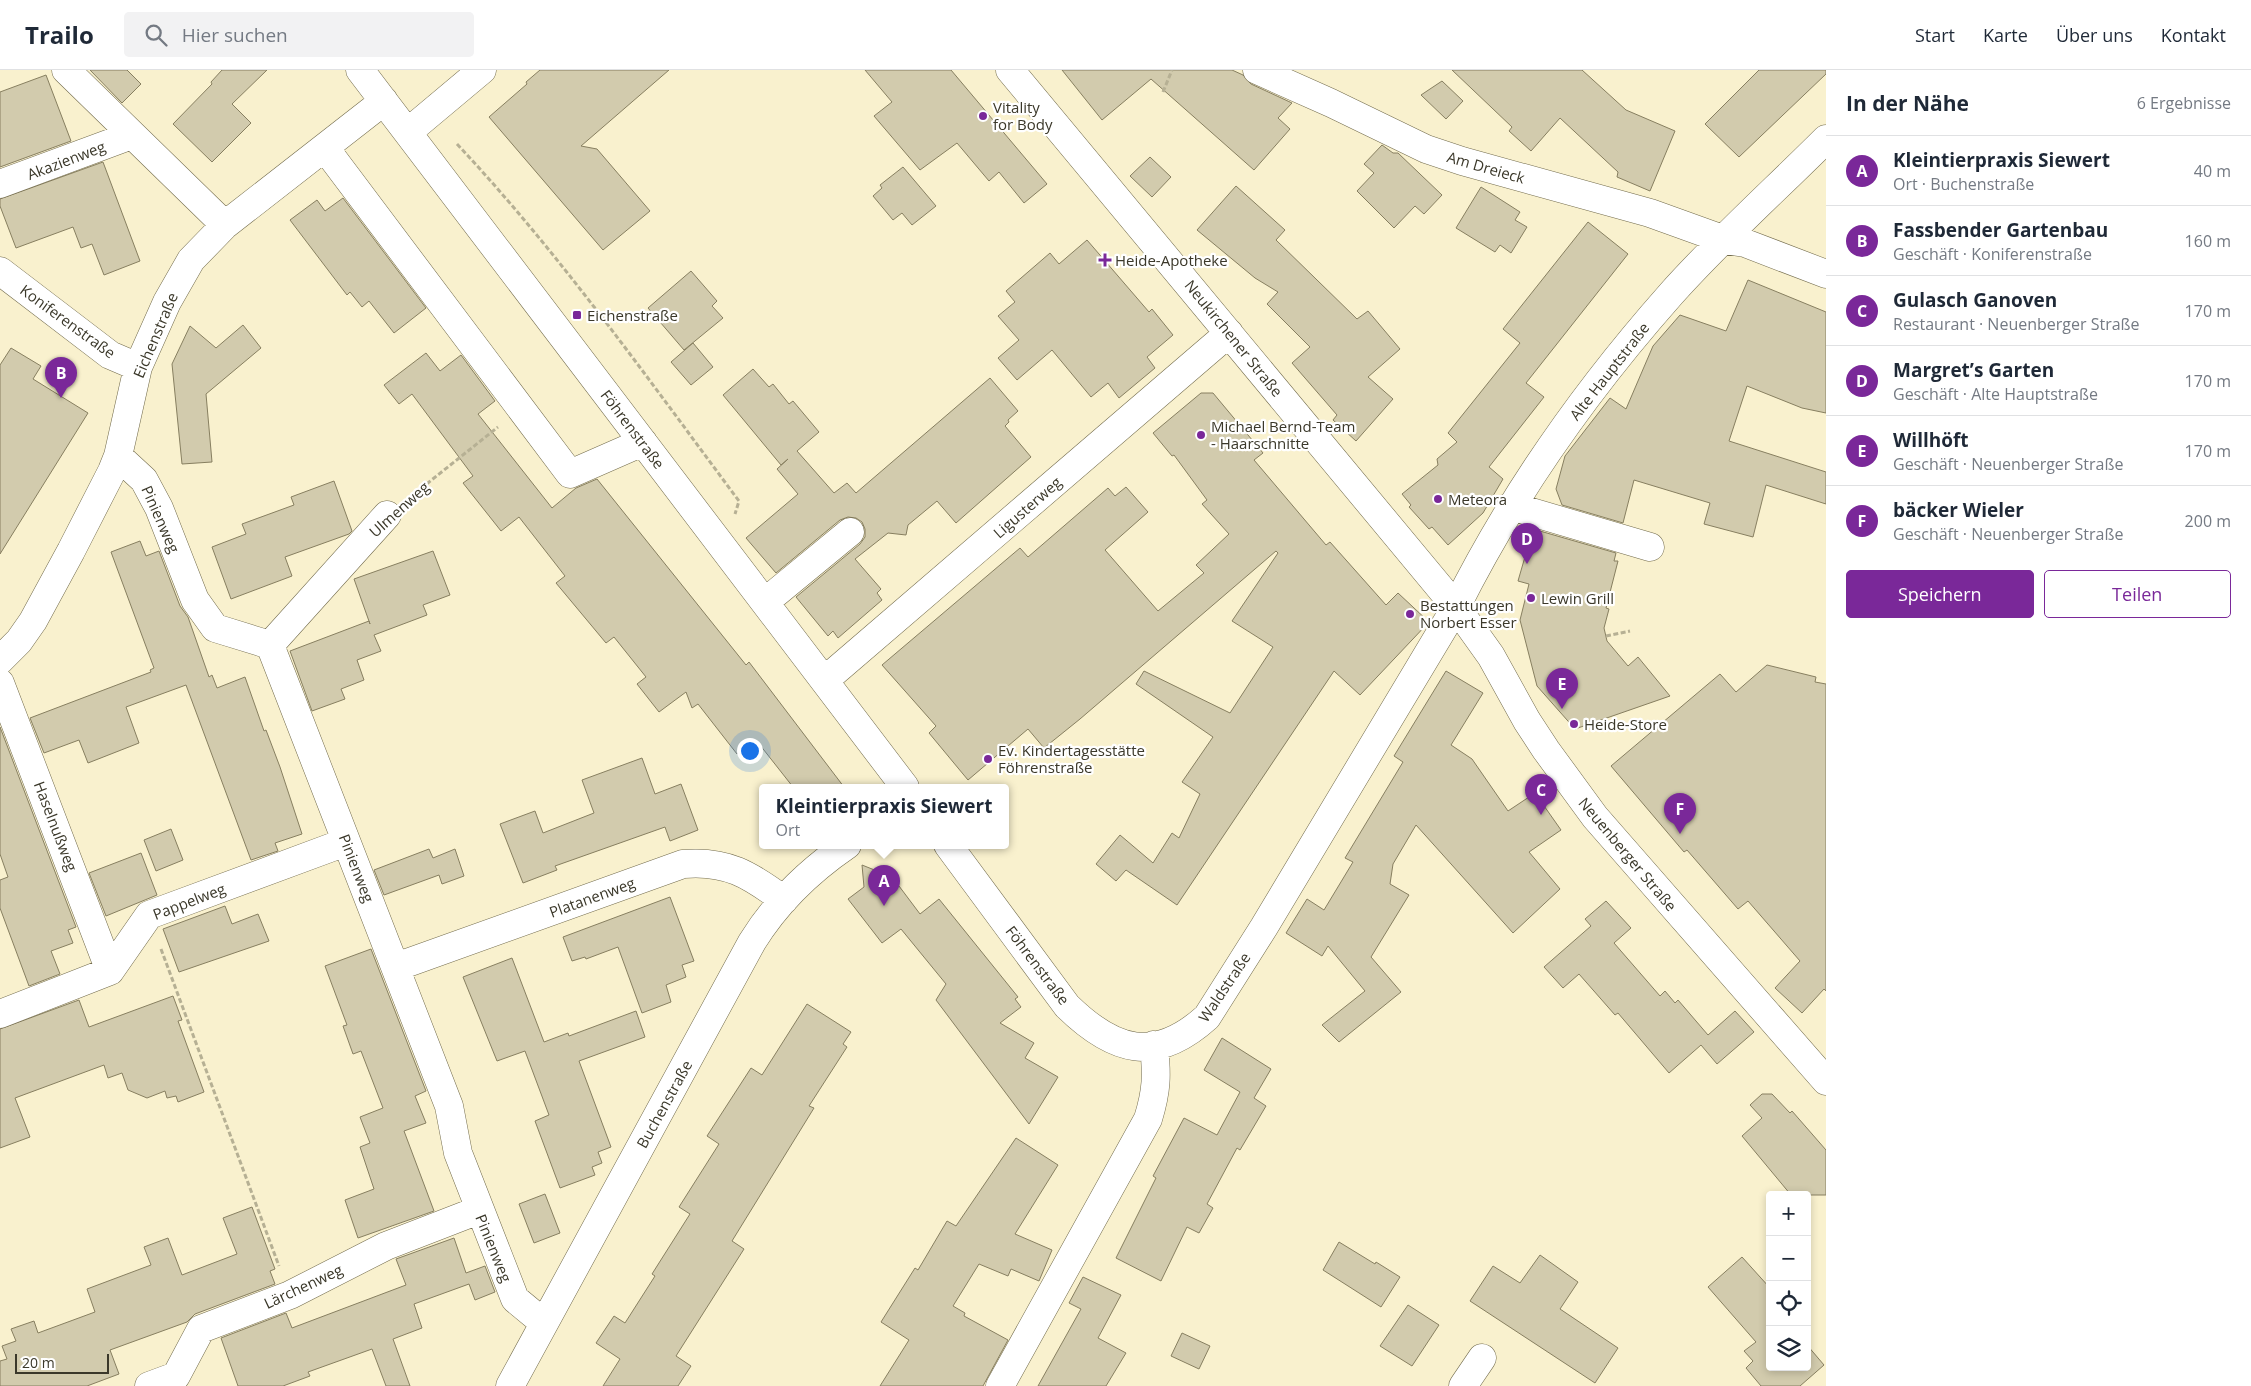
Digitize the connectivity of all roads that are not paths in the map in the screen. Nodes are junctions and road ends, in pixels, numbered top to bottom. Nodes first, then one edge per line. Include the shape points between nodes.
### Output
1 (66, 70) edge
2 (360, 70) edge
3 (482, 70) edge
4 (1010, 70) edge
5 (1258, 70) edge
6 (384, 101) junction
7 (408, 132) junction
8 (132, 135) junction
9 (1826, 139) edge
10 (325, 148) junction
11 (0, 184) edge
12 (225, 225) junction
13 (1725, 240) junction
14 (0, 271) edge
15 (1826, 274) edge
16 (1229, 333) junction
17 (138, 367) junction
18 (643, 442) junction
19 (118, 456) junction
20 (1511, 506) junction
21 (387, 515) road end
22 (850, 532) dead end
23 (1650, 547) dead end
24 (765, 602) junction
25 (1456, 607) junction
26 (270, 644) junction
27 (0, 660) edge
28 (825, 680) junction
29 (0, 683) edge
30 (904, 784) edge
31 (346, 842) junction
32 (842, 849) edge
33 (951, 849) edge
34 (784, 900) junction
35 (396, 967) junction
36 (110, 971) junction
37 (0, 1014) edge
38 (1154, 1045) junction
39 (1826, 1081) edge
40 (480, 1210) junction
41 (544, 1322) junction
42 (1482, 1358) dead end
43 (149, 1386) edge
44 (510, 1386) edge
45 (1000, 1386) edge
46 (1463, 1386) edge

1 - 8 street
2 - 6 street, Föhrenstraße
3 - 7 street
4 - 16 street, Neukirchener Straße
5 - 13 street, Am Dreieck via 1426,149 1650,213
6 - 7 street, Föhrenstraße
6 - 10 street, Eichenstraße
7 - 18 street, Föhrenstraße
8 - 11 street, Akazienweg
8 - 12 street
9 - 13 street, Alte Hauptstraße
10 - 12 street, Eichenstraße
10 - 18 street via 570,474
12 - 17 street, Eichenstraße via 181,275
13 - 15 street via 1744,243
13 - 20 street, Alte Hauptstraße via 1672,292 1600,378
14 - 17 street, Koniferenstraße via 110,355
16 - 25 street, Neukirchener Straße
16 - 28 street, Ligusterweg
17 - 19 street, Eichenstraße
18 - 24 street, Föhrenstraße
19 - 26 street, Pinienweg via 144,480 159,508 195,600 215,628
19 - 27 street, Eichenstraße via 76,543 33,621
20 - 23 street
20 - 25 street, Alte Hauptstraße
21 - 26 street, Ulmenweg
22 - 24 street
24 - 28 street, Föhrenstraße
25 - 38 street, Waldstraße via 1207,1017 1179,1038
25 - 39 street, Neuenberger Straße via 1491,656 1526,721 1595,817
26 - 31 street, Pinienweg
28 - 30 street, Föhrenstraße
29 - 36 street, Haselnußweg
31 - 35 street, Pinienweg
31 - 36 street, Pappelweg via 149,915
32 - 34 street, Buchenstraße via 807,876
33 - 38 street, Föhrenstraße via 1067,1006 1111,1041 1125,1046
34 - 35 street, Platanenweg via 737,870 702,862 683,864
34 - 41 street, Buchenstraße via 764,922 752,942
35 - 40 street, Pinienweg via 449,1106 458,1153
36 - 37 street
38 - 45 street via 1157,1076 1148,1120
40 - 41 street, Pinienweg via 514,1299
40 - 43 street, Lärchenweg via 386,1246 290,1295 201,1329 176,1376
41 - 44 street, Buchenstraße
42 - 46 street

